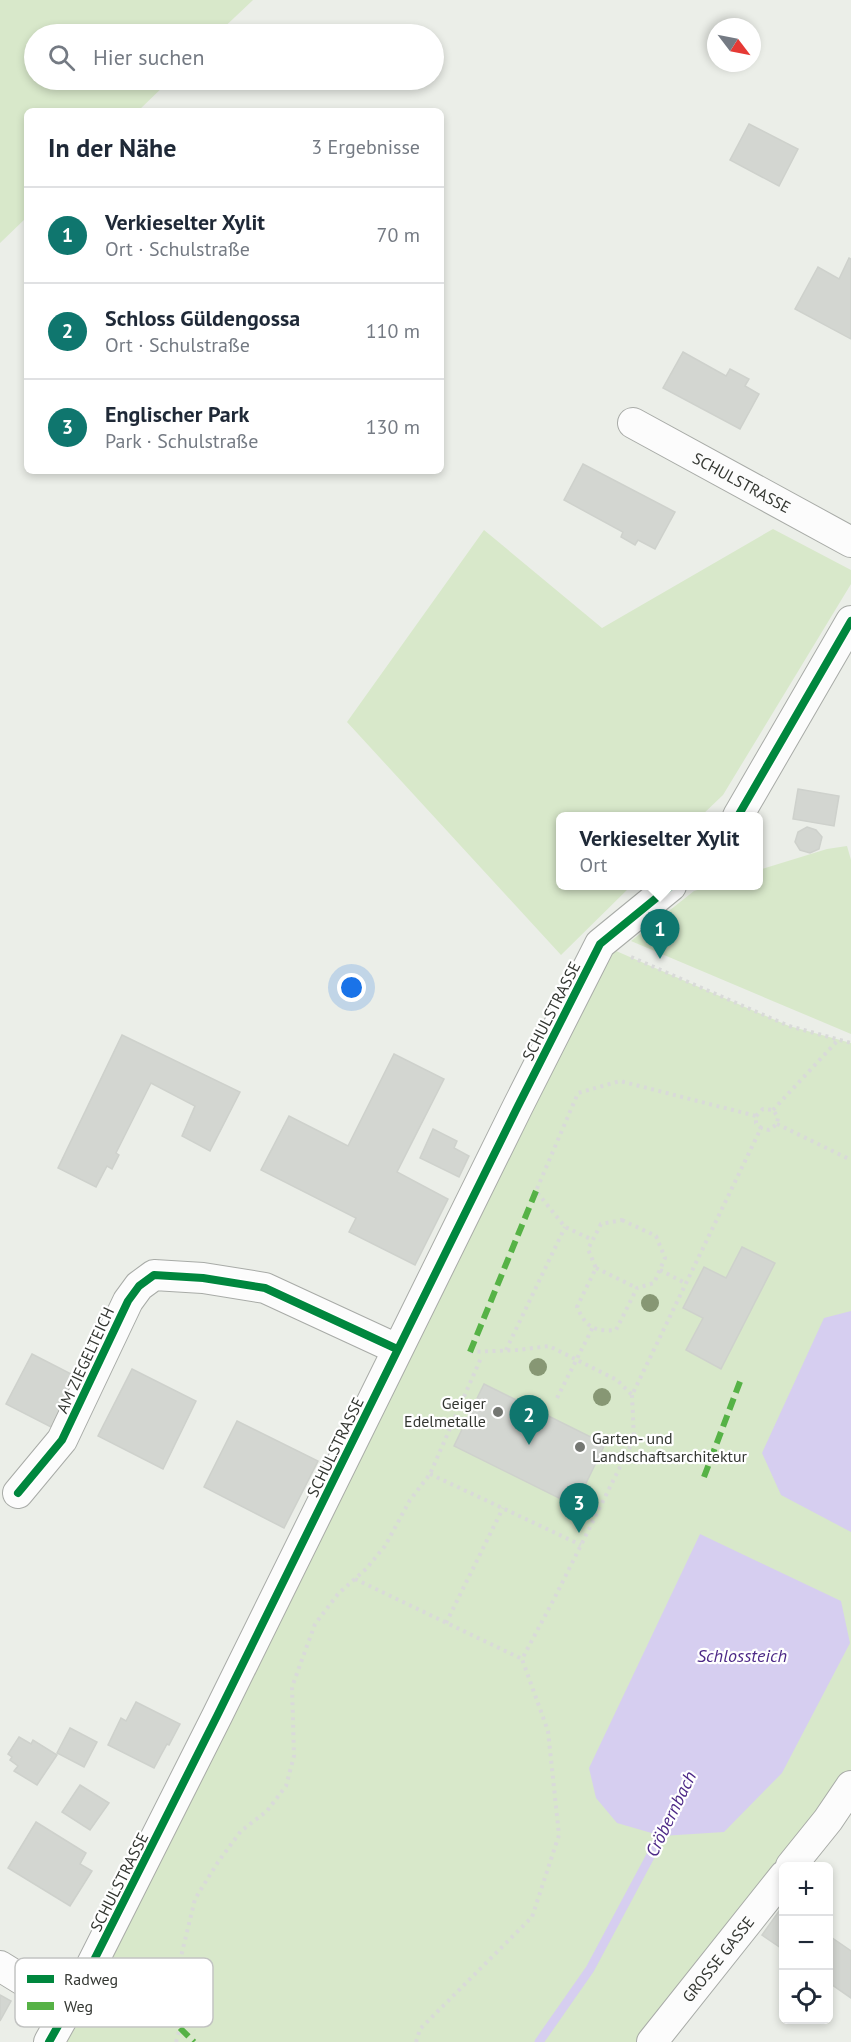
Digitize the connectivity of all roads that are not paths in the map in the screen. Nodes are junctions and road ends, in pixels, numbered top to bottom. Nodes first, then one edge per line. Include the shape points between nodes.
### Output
1 (633, 423) dead end
2 (851, 542) edge
3 (851, 621) edge
4 (740, 812) edge
5 (665, 890) edge
6 (398, 1349) junction
7 (18, 1493) dead end
8 (851, 1786) edge
9 (794, 1862) edge
10 (779, 1881) edge
11 (95, 1958) edge
12 (0, 1966) edge
13 (15, 1975) edge
14 (57, 2027) edge
15 (49, 2042) edge
16 (652, 2042) edge

1 - 2 street, SCHULSTRASSE
3 - 4 street
5 - 6 street, SCHULSTRASSE via 600,944
6 - 7 street, AM ZIEGELTEICH via 265,1288 154,1275 128,1301 62,1440
6 - 11 street, SCHULSTRASSE
8 - 9 street
10 - 16 street, GROSSE GASSE
12 - 13 street
14 - 15 street, SCHULSTRASSE

